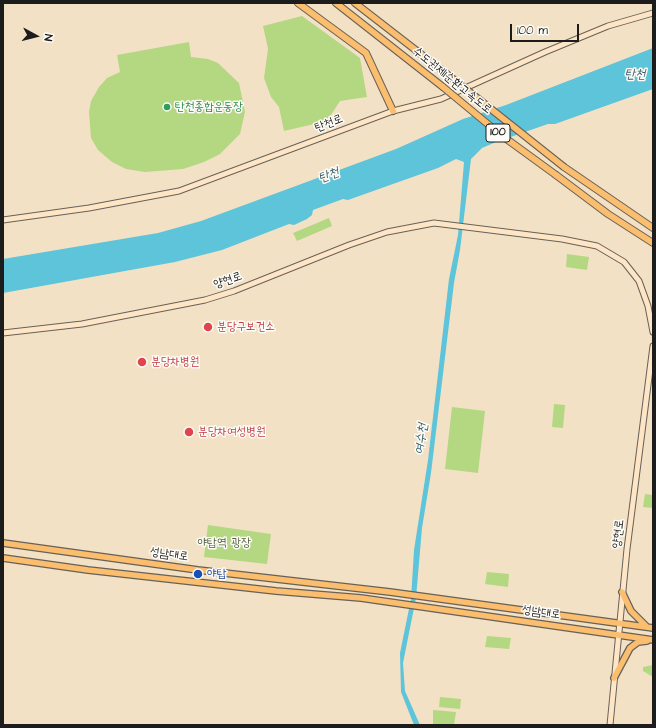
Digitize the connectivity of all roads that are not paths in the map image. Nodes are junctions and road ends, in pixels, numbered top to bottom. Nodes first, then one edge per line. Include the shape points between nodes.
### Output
1 (298, 3) edge
2 (336, 3) edge
3 (355, 3) edge
4 (653, 13) edge
5 (393, 111) junction
6 (3, 220) edge
7 (653, 228) edge
8 (653, 243) edge
9 (653, 332) edge
10 (3, 333) edge
11 (653, 346) edge
12 (3, 543) edge
13 (3, 558) edge
14 (622, 592) junction
15 (618, 622) junction
16 (650, 628) edge
17 (617, 634) junction
18 (653, 640) edge
19 (614, 678) junction
20 (610, 725) edge

1 - 5 highway via 366,53
2 - 8 highway, 수도권제1순환고속도로 / 100, bridge via 501,135 608,214
3 - 7 highway, 수도권제1순환고속도로 / 100, bridge via 564,167
4 - 5 main road, 탄천로 via 608,26 441,99
5 - 6 main road, 탄천로 via 179,191 90,208
9 - 10 main road, 양현로 via 648,306 639,282 624,262 597,246 562,239 434,223 387,232 205,300 82,324
11 - 14 main road, 양현로
12 - 15 main road, 성남대로
13 - 17 main road, 성남대로 via 88,570 361,598
14 - 15 main road, 양현로
14 - 16 main road via 631,611
15 - 16 main road, 성남대로
15 - 17 main road, 양현로
17 - 18 main road, 성남대로
17 - 19 main road, 양현로
18 - 19 main road via 638,642 630,648
19 - 20 main road, 양현로

